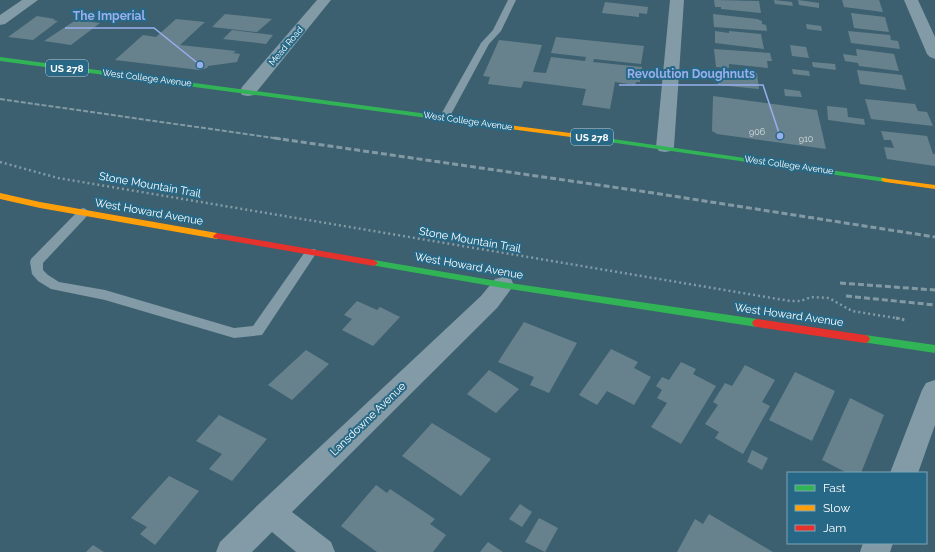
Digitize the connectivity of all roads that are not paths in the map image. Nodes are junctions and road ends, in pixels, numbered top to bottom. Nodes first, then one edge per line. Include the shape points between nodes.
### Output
1 (31, 0) edge
2 (324, 0) edge
3 (512, 0) edge
4 (677, 0) edge
5 (911, 0) edge
6 (0, 21) edge
7 (935, 54) edge
8 (0, 59) edge
9 (248, 91) junction
10 (444, 118) junction
11 (664, 147) junction
12 (935, 187) edge
13 (0, 196) edge
14 (84, 212) junction
15 (311, 252) junction
16 (503, 285) junction
17 (935, 349) edge
18 (935, 390) edge
19 (904, 472) edge
20 (270, 513) junction
21 (230, 552) edge
22 (320, 552) edge

1 - 6 street
2 - 9 street, Mead Road
3 - 10 lane via 497,31 485,43
4 - 11 street
5 - 7 street
8 - 9 main road, West College Avenue / US 278
9 - 10 main road, West College Avenue / US 278
10 - 11 main road, West College Avenue / US 278
11 - 12 main road, West College Avenue / US 278
13 - 14 main road, West Howard Avenue
14 - 15 main road, West Howard Avenue
14 - 15 lane via 36,262 37,271 43,278 56,286 105,295 234,333 257,331
15 - 16 main road, West Howard Avenue
16 - 17 main road, West Howard Avenue
16 - 20 street, Lansdowne Avenue via 489,302
18 - 19 street
20 - 21 street, Lansdowne Avenue
20 - 22 street

